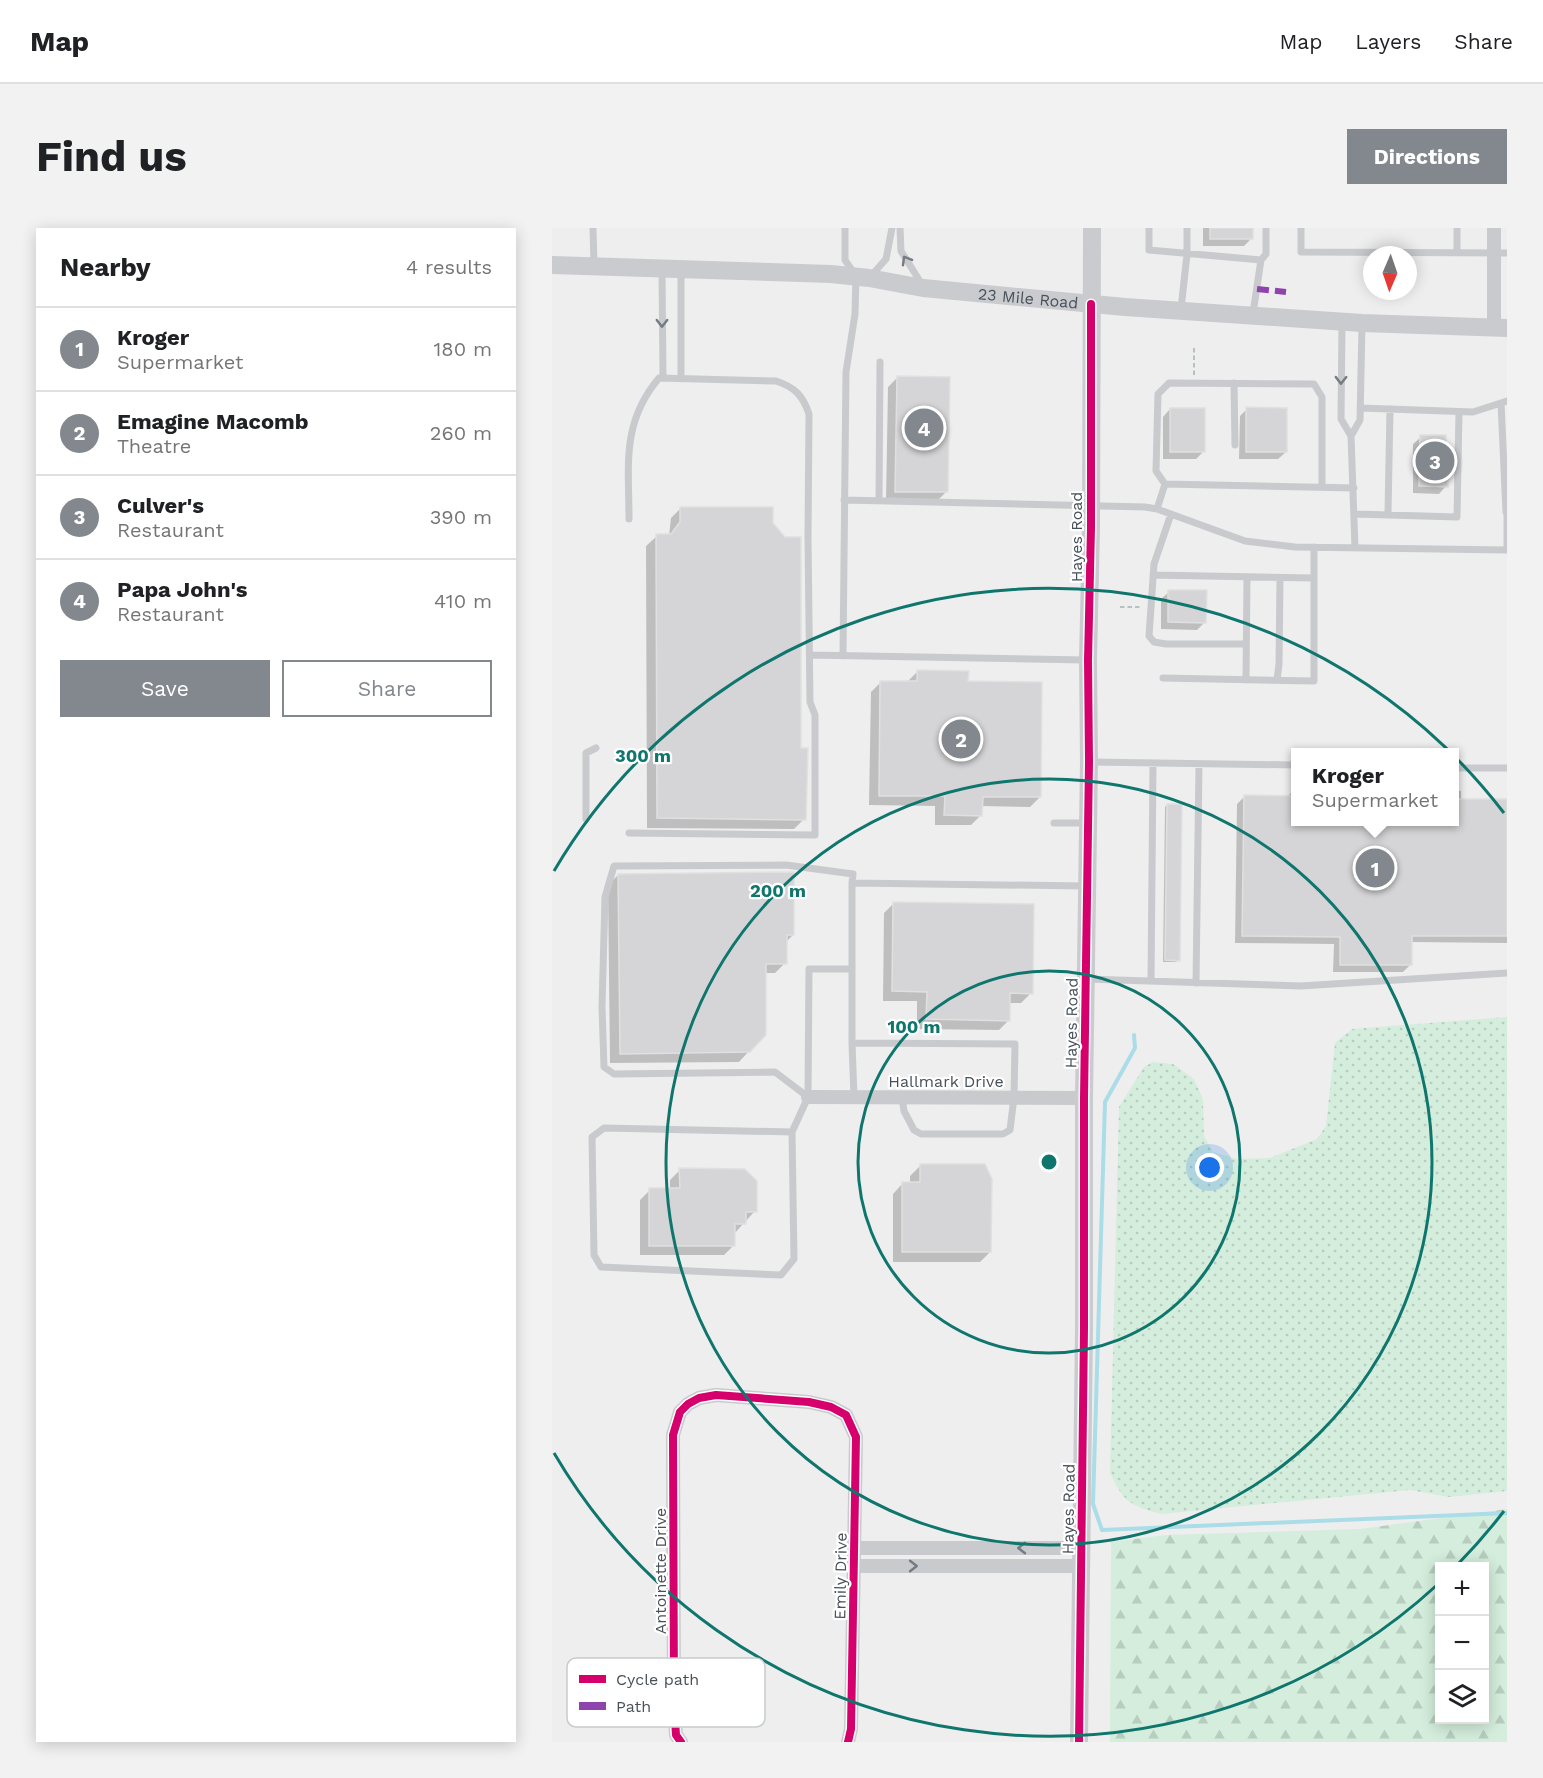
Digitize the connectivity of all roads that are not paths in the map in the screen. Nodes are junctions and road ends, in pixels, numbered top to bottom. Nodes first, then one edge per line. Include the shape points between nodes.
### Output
1 (593, 228) edge
2 (845, 228) edge
3 (892, 228) edge
4 (900, 228) edge
5 (1092, 228) edge
6 (1149, 228) edge
7 (1187, 228) edge
8 (1266, 228) edge
9 (1301, 228) edge
10 (1456, 228) edge
11 (1494, 228) edge
12 (1457, 253) junction
13 (1187, 254) junction
14 (1500, 254) edge
15 (1262, 260) junction
16 (552, 265) edge
17 (594, 266) junction
18 (662, 268) junction
19 (681, 269) junction
20 (863, 277) junction
21 (924, 288) junction
22 (1091, 304) junction
23 (1180, 311) junction
24 (1252, 316) junction
25 (1342, 321) junction
26 (1362, 323) junction
27 (1500, 328) edge
28 (880, 362) dead end
29 (663, 378) junction
30 (681, 379) junction
31 (1234, 383) junction
32 (1504, 402) edge
33 (1360, 408) junction
34 (1390, 409) junction
35 (1459, 412) junction
36 (1351, 436) junction
37 (1235, 445) dead end
38 (1165, 484) junction
39 (1322, 488) junction
40 (1354, 488) junction
41 (844, 500) junction
42 (879, 501) junction
43 (1090, 506) junction
44 (1157, 509) junction
45 (1507, 512) edge
46 (1354, 513) junction
47 (1171, 514) junction
48 (1388, 514) junction
49 (629, 519) dead end
50 (1314, 547) junction
51 (1355, 548) junction
52 (1507, 550) edge
53 (1153, 575) junction
54 (1247, 577) junction
55 (1280, 578) junction
56 (1314, 578) junction
57 (1246, 644) junction
58 (810, 655) junction
59 (843, 656) junction
60 (1088, 660) junction
61 (1162, 678) dead end
62 (1246, 680) junction
63 (1277, 680) junction
64 (596, 748) dead end
65 (1089, 762) junction
66 (1153, 763) junction
67 (1199, 764) junction
68 (1291, 765) edge
69 (1459, 768) edge
70 (1507, 768) edge
71 (586, 819) dead end
72 (1054, 823) dead end
73 (1089, 823) junction
74 (629, 832) dead end
75 (852, 883) junction
76 (1088, 886) junction
77 (852, 969) junction
78 (1507, 973) edge
79 (1086, 979) junction
80 (1151, 981) junction
81 (1196, 983) junction
82 (852, 1043) junction
83 (808, 1096) junction
84 (854, 1097) junction
85 (902, 1097) junction
86 (1014, 1097) junction
87 (1083, 1098) junction
88 (792, 1131) junction
89 (856, 1437) joint
90 (855, 1548) junction
91 (956, 1548) junction
92 (1081, 1557) junction
93 (854, 1566) junction
94 (956, 1566) junction
95 (674, 1658) edge
96 (675, 1727) edge
97 (681, 1742) edge
98 (848, 1742) edge
99 (1079, 1742) edge

1 - 17 lane
2 - 20 lane via 845,260
3 - 20 lane via 886,259
21 -> 4 lane via 901,251
5 - 22 street, Hayes Road
6 - 13 lane via 1149,250
7 - 13 lane
8 - 15 lane via 1266,254
9 - 12 lane via 1301,252
10 - 12 lane
11 - 14 street
12 - 14 lane
13 - 15 lane
13 - 23 lane
14 - 27 street
15 - 24 lane
16 - 17 street, 23 Mile Road
17 - 18 street, 23 Mile Road
18 - 19 street, 23 Mile Road
18 -> 29 lane
19 - 20 street, 23 Mile Road
19 - 30 lane
20 - 21 street, 23 Mile Road
20 - 41 lane via 846,372
21 - 22 street, 23 Mile Road
22 - 23 street, 23 Mile Road
22 - 43 street, Hayes Road
23 - 24 street, 23 Mile Road
24 - 25 street, 23 Mile Road
25 - 26 street, 23 Mile Road
25 -> 36 lane via 1341,418
26 - 27 street, 23 Mile Road
26 - 33 lane
28 - 42 lane
29 - 30 lane
29 - 49 lane via 649,390 633,421
30 - 58 lane via 776,381 794,389 806,404
31 - 37 lane
31 - 38 lane via 1169,383 1158,394 1156,471
31 - 39 lane via 1314,384 1322,397
32 - 35 lane via 1473,412
32 - 45 lane
33 - 34 lane
33 - 36 lane via 1360,420
34 - 35 lane
34 - 48 lane
35 - 48 lane via 1457,517
36 - 40 lane
38 - 39 lane
38 - 44 lane
39 - 40 lane
40 - 46 lane
41 - 42 lane
41 - 59 lane
42 - 43 lane
43 - 44 lane
43 - 60 street, Hayes Road
44 - 47 lane
45 - 52 lane
46 - 48 lane
46 - 51 lane
47 - 50 lane via 1245,541
47 - 53 lane
50 - 51 lane
50 - 56 lane
51 - 52 lane
53 - 54 lane
53 - 57 lane via 1149,636 1154,642
54 - 55 lane
54 - 57 lane
55 - 56 lane
55 - 63 lane
56 - 63 lane via 1314,681
57 - 62 lane
58 - 59 lane
58 - 74 lane via 810,702 815,715 815,835
59 - 60 lane
60 - 65 street, Hayes Road
61 - 62 lane
62 - 63 lane
64 - 71 lane via 586,753
65 - 66 lane
65 - 73 street, Hayes Road
66 - 67 lane
66 - 80 lane
67 - 68 lane
67 - 81 lane
69 - 70 lane
72 - 73 lane
73 - 76 street, Hayes Road
75 - 76 lane
75 - 77 lane
75 - 83 lane via 853,874 786,865 614,867 605,897 604,1067 614,1074 628,1075 775,1072
76 - 79 street, Hayes Road
77 - 82 lane
77 - 83 lane via 809,969
78 - 81 lane via 1301,986
79 - 80 lane
79 - 87 street, Hayes Road
80 - 81 lane
82 - 84 lane
82 - 86 lane via 1015,1044
83 - 84 street, Hallmark Drive
83 - 88 lane
84 - 85 street, Hallmark Drive
85 - 86 street, Hallmark Drive
85 - 86 lane via 904,1111 914,1130 921,1134 1003,1134 1010,1130
86 - 87 street, Hallmark Drive
87 - 92 street, Hayes Road
88 - 88 lane via 794,1259 781,1275 601,1268 594,1255 592,1137 604,1128
89 - 90 street, Emily Drive
89 - 95 street, Antoinette Drive via 846,1415 809,1402 716,1395 699,1398 680,1412 673,1435
90 - 91 street
90 - 93 street, Emily Drive
92 -> 91 street
91 - 94 street
92 - 94 street
92 - 99 street, Hayes Road
93 -> 94 street
93 - 98 street, Emily Drive via 852,1729
96 - 97 street, Antoinette Drive

